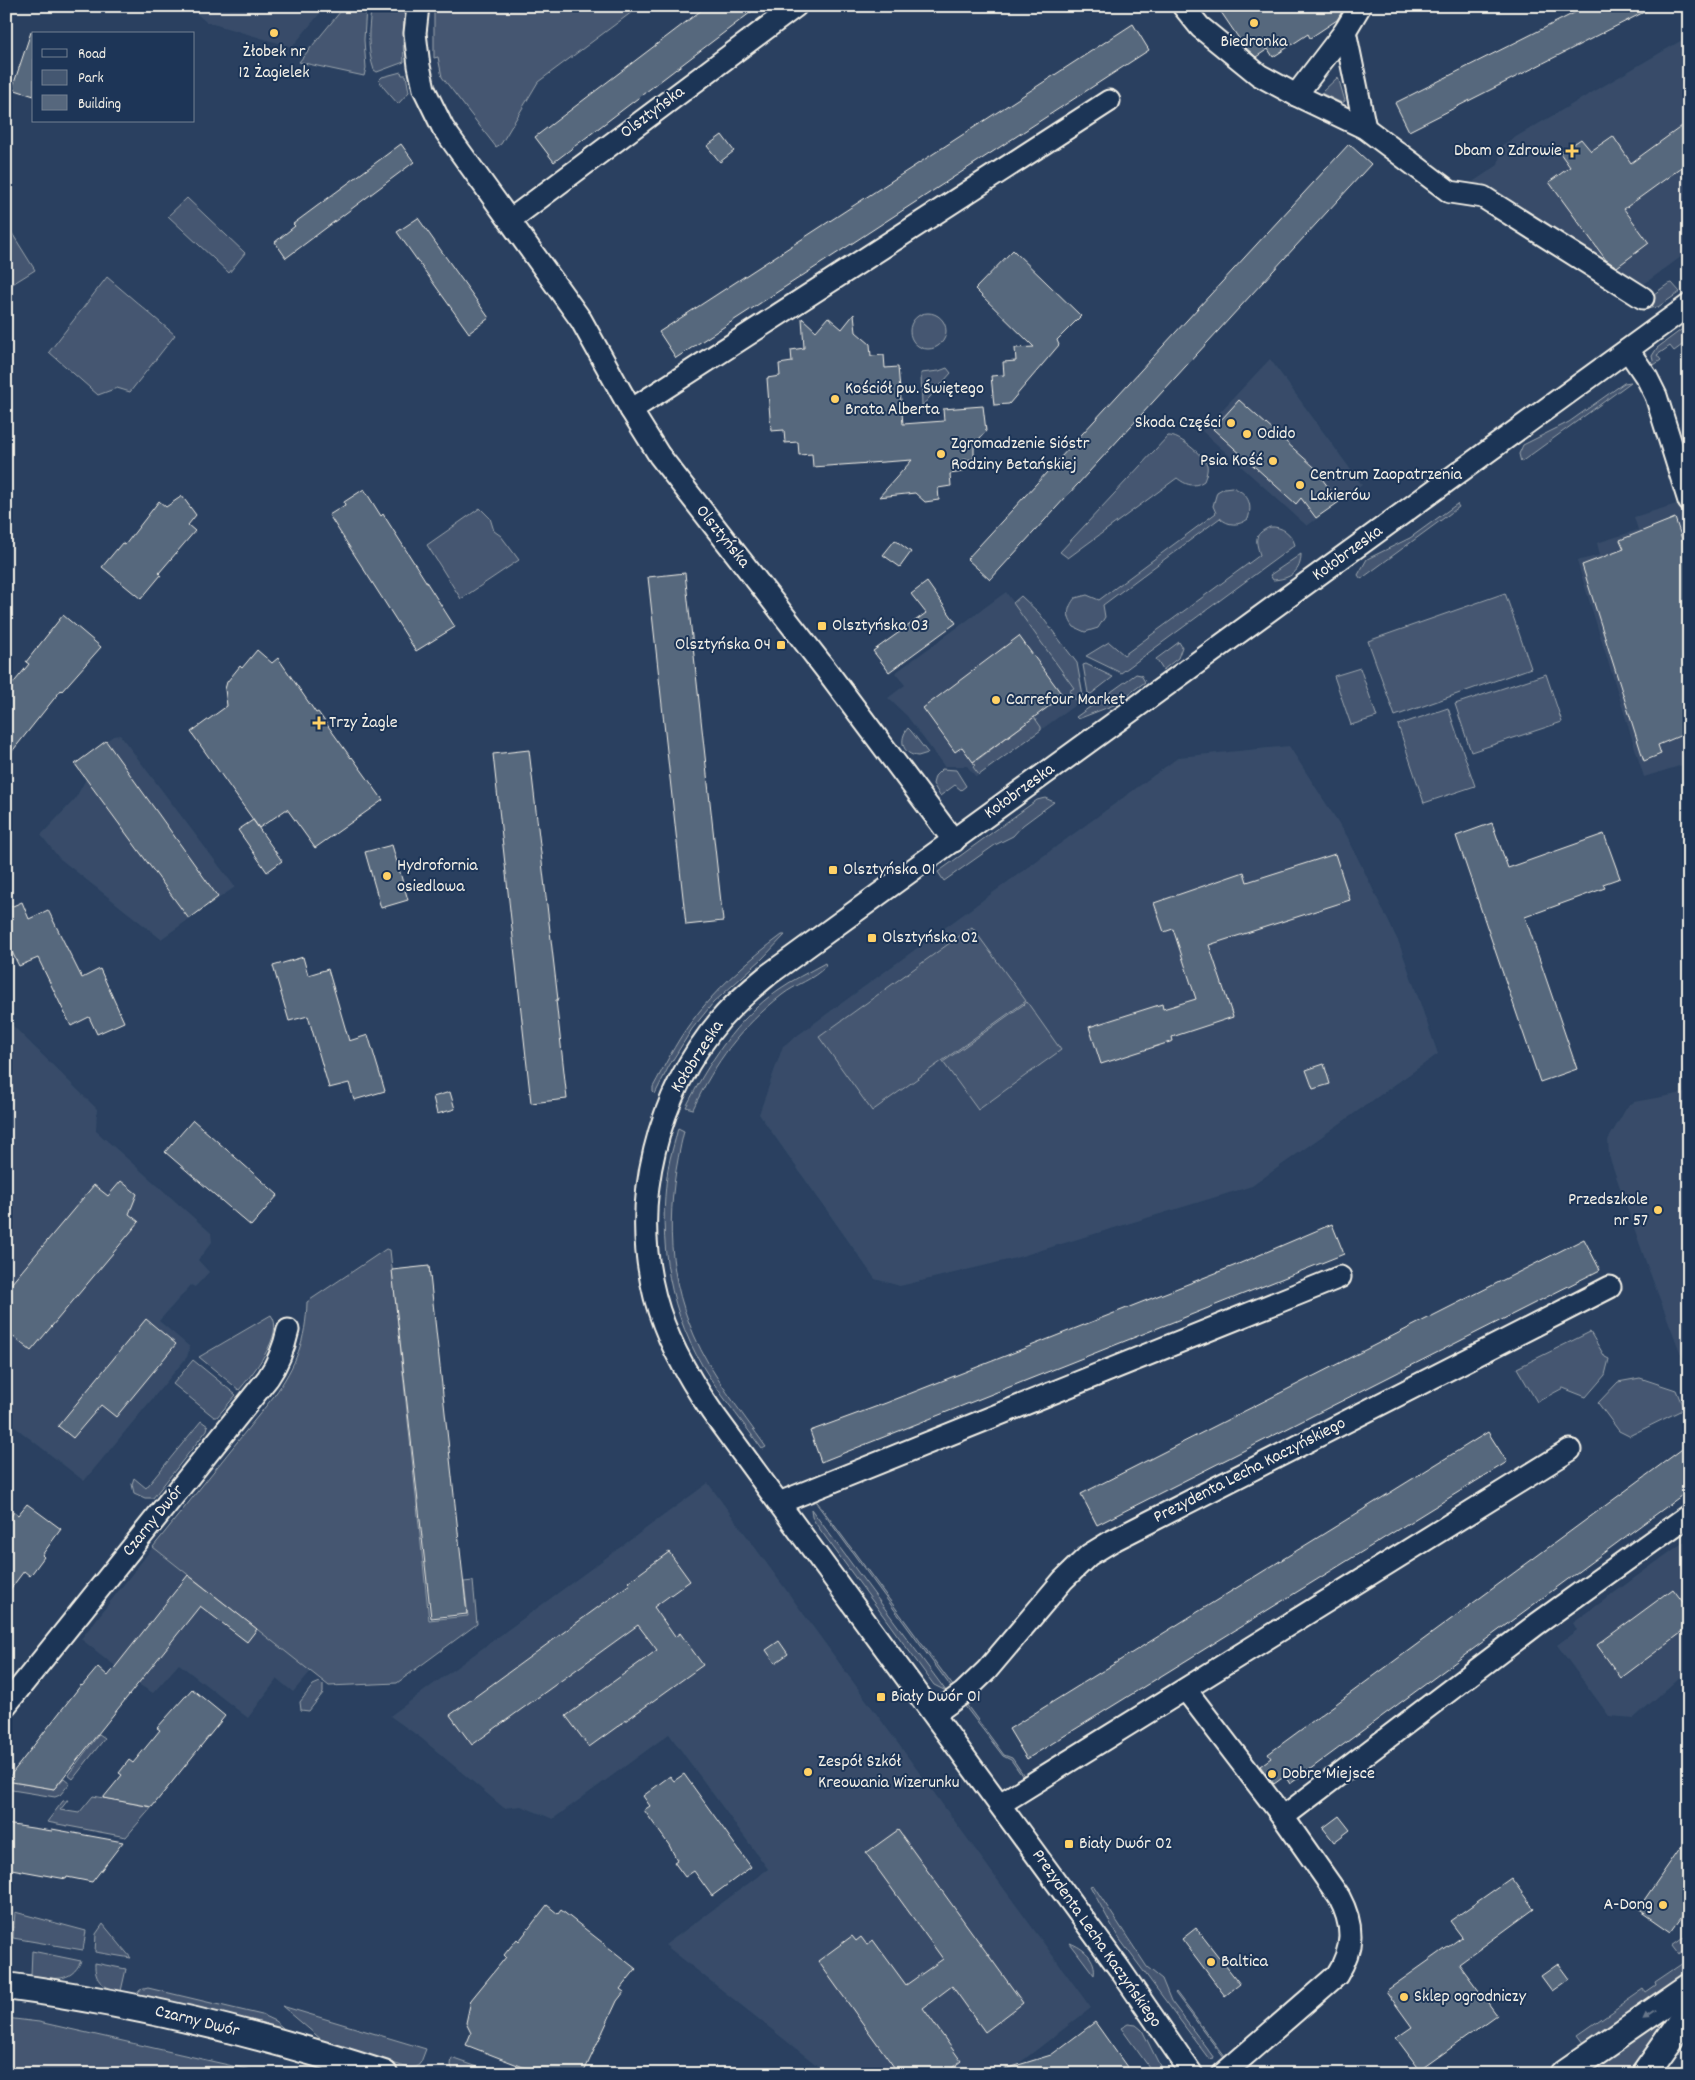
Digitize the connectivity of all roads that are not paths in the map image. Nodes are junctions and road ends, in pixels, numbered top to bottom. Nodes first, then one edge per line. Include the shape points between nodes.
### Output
1 (418, 6) edge
2 (796, 6) edge
3 (1183, 6) edge
4 (1360, 6) edge
5 (1345, 31) junction
6 (1296, 96) junction
7 (1109, 101) dead end
8 (1365, 128) junction
9 (510, 220) junction
10 (1643, 298) dead end
11 (1689, 305) edge
12 (1628, 350) junction
13 (631, 410) junction
14 (1689, 502) edge
15 (954, 841) junction
16 (1340, 1277) dead end
17 (1610, 1287) dead end
18 (288, 1330) dead end
19 (727, 1433) joint
20 (1570, 1450) dead end
21 (779, 1503) junction
22 (1689, 1514) edge
23 (1186, 1690) junction
24 (8, 1700) edge
25 (934, 1714) junction
26 (1000, 1804) junction
27 (1283, 1817) junction
28 (6, 1986) edge
29 (1689, 1987) edge
30 (1689, 2012) edge
31 (384, 2074) edge
32 (1192, 2074) edge
33 (1223, 2074) edge
34 (1563, 2074) edge
35 (1645, 2074) edge

1 - 9 street, Olsztyńska via 415,33 427,95 443,128
2 - 9 street, Olsztyńska
3 - 6 street via 1200,27 1259,76
4 - 5 street
5 - 6 street
5 - 8 street
6 - 8 street
7 - 13 street
8 - 10 street via 1450,192 1483,197
9 - 13 street, Olsztyńska via 581,320
11 - 12 street, Kołobrzeska
12 - 14 street via 1648,378 1656,396
12 - 15 street, Kołobrzeska
13 - 15 street, Olsztyńska via 689,496
15 - 19 street, Kołobrzeska via 746,994 705,1039 672,1098 654,1148 647,1195 650,1272 677,1354 698,1392
16 - 21 street
17 - 25 street, Prezydenta Lecha Kaczyńskiego via 1112,1540 1089,1555 1063,1580 987,1670
18 - 24 street, Czarny Dwór via 284,1350 268,1378
19 - 21 street, Prezydenta Lecha Kaczyńskiego
20 - 23 street
21 - 25 street, Prezydenta Lecha Kaczyńskiego
22 - 27 street via 1536,1624
23 - 26 street
23 - 27 street
25 - 26 street, Prezydenta Lecha Kaczyńskiego
26 - 32 street, Prezydenta Lecha Kaczyńskiego
27 - 33 street via 1340,1897 1349,1922 1350,1948 1337,1975
28 - 31 main road, Czarny Dwór via 92,1999 192,2020
29 -> 34 main road
30 - 35 main road

